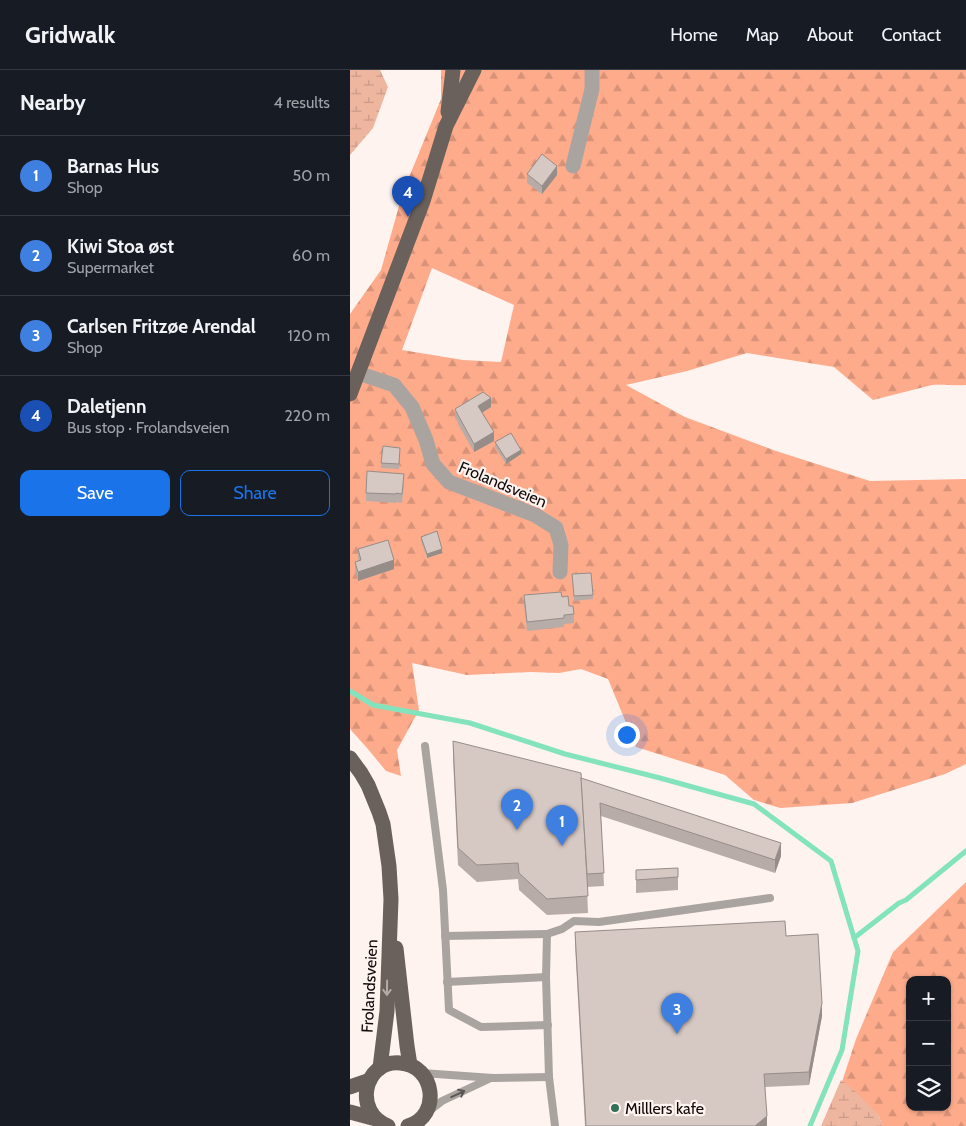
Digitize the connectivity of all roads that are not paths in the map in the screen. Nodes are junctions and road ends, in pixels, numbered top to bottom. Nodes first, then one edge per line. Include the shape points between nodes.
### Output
1 (453, 70) edge
2 (474, 70) edge
3 (592, 70) edge
4 (446, 126) junction
5 (573, 166) dead end
6 (358, 373) junction
7 (350, 394) edge
8 (560, 572) dead end
9 (425, 746) dead end
10 (350, 758) edge
11 (770, 898) dead end
12 (390, 905) junction
13 (546, 934) junction
14 (445, 936) junction
15 (546, 977) junction
16 (447, 982) junction
17 (548, 1025) junction
18 (416, 1069) junction
19 (375, 1074) junction
20 (549, 1077) junction
21 (493, 1078) junction
22 (350, 1088) edge
23 (354, 1113) edge
24 (418, 1121) edge
25 (383, 1124) edge
26 (555, 1126) edge

1 - 4 main road
2 - 4 main road
3 - 5 street via 592,89
4 - 6 main road via 423,201
6 - 7 main road
6 - 8 street, Frolandsveien via 394,386 412,407 433,464 449,482 535,515 556,528 561,545
9 - 14 lane via 443,890
10 - 12 main road, Frolandsveien via 368,785 380,812 389,866
11 - 13 lane via 599,922 574,921
12 - 18 main road, Frolandsveien via 407,1046
12 -> 19 main road, Frolandsveien via 387,1011
13 - 14 lane
13 - 15 lane
14 - 16 lane
15 - 16 lane
15 - 17 lane
16 - 17 lane via 449,1010 481,1027
17 - 20 lane
18 - 19 main road via 400,1063 390,1064
18 - 21 lane via 441,1075
18 - 24 main road, Frolandsveien via 428,1082 431,1093 430,1104
19 - 22 main road
19 - 25 main road, Frolandsveien via 366,1090 366,1100 369,1110
20 - 21 lane
20 - 26 lane
24 -> 21 lane via 442,1101
23 - 25 main road

